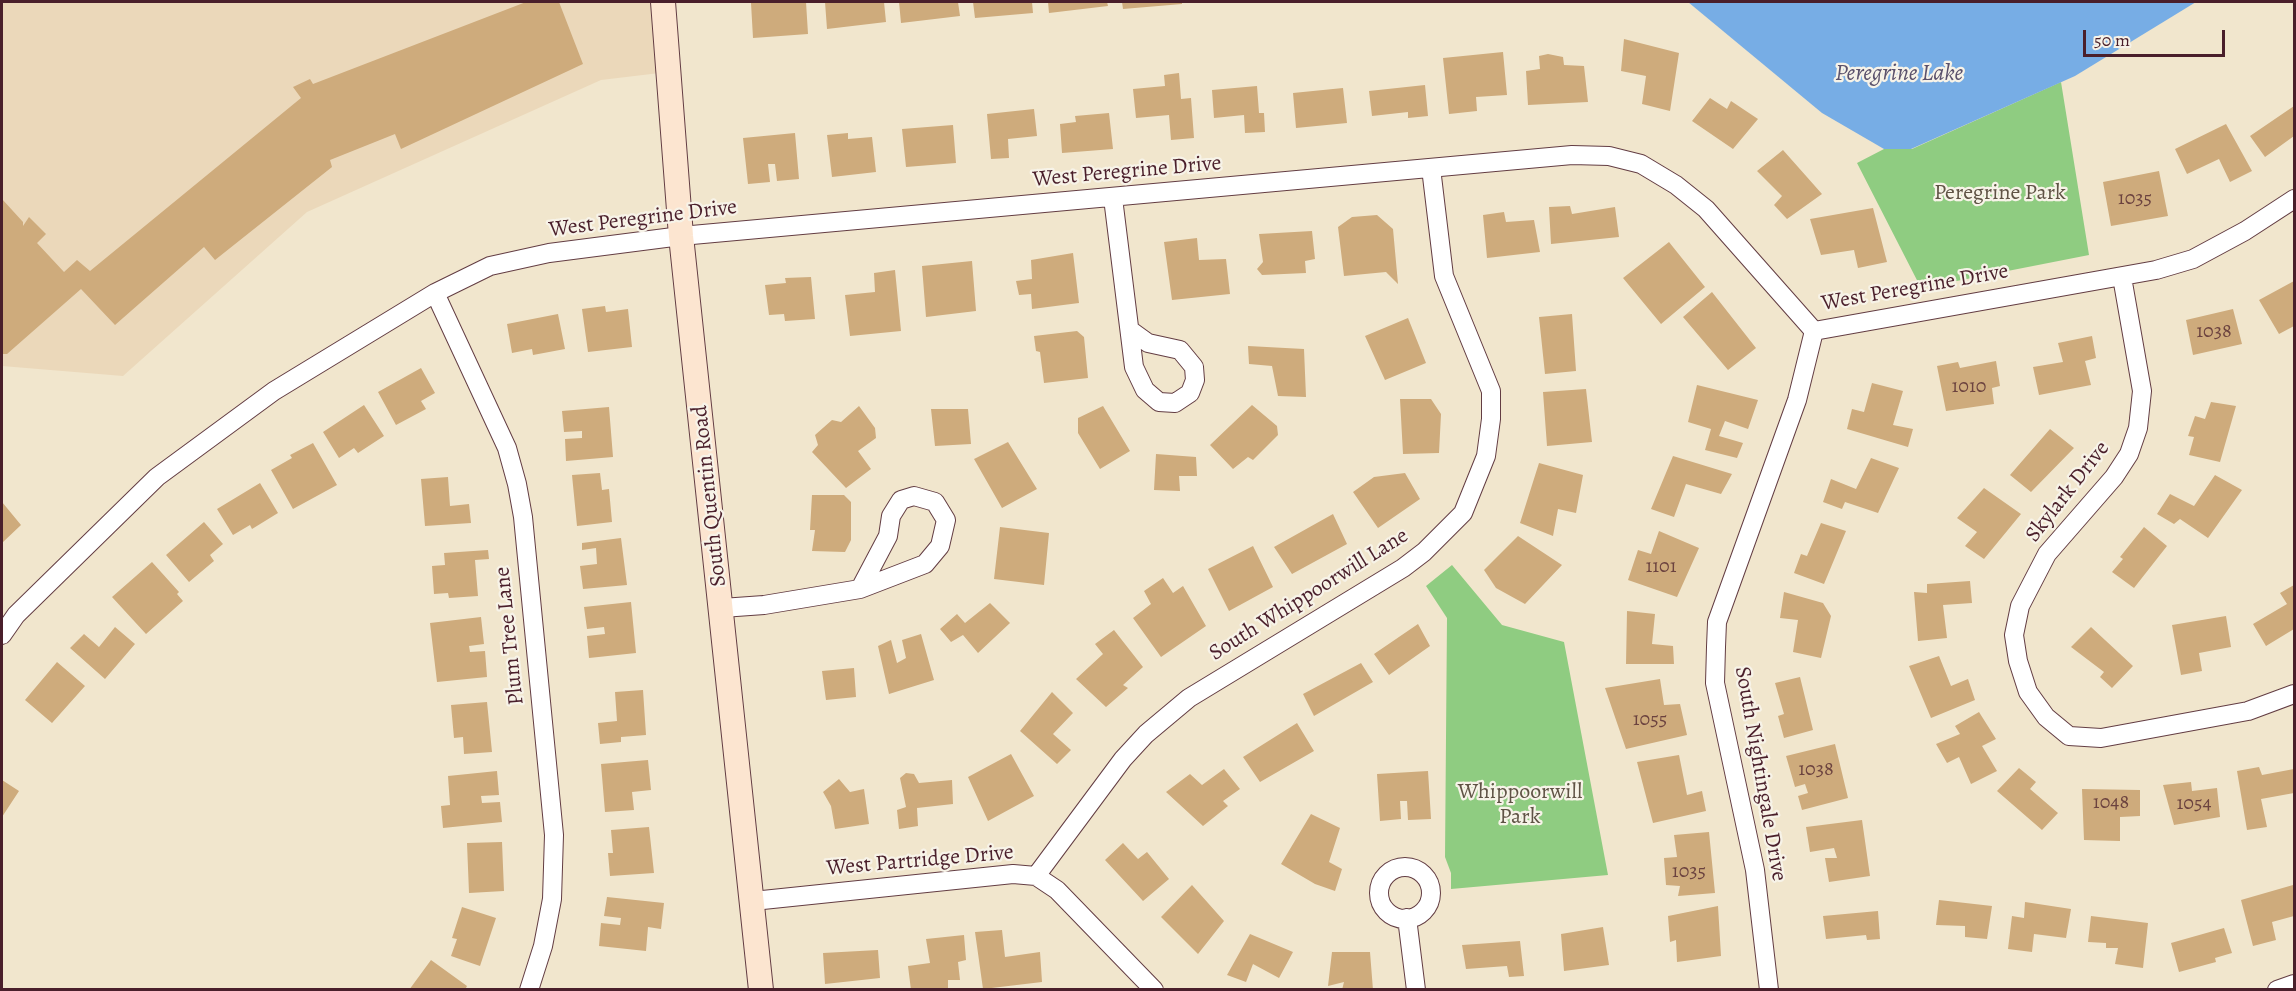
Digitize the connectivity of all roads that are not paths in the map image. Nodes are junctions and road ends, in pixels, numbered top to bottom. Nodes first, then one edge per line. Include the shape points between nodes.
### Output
1 (663, 2) edge
2 (1431, 168) junction
3 (1113, 198) junction
4 (2295, 199) edge
5 (681, 236) junction
6 (2122, 278) junction
7 (435, 293) junction
8 (1130, 330) dead end
9 (1814, 331) junction
10 (860, 589) junction
11 (722, 608) junction
12 (2, 635) edge
13 (2295, 694) edge
14 (1036, 876) junction
15 (753, 901) junction
16 (1407, 918) dead end
17 (2295, 984) edge
18 (530, 990) edge
19 (761, 990) edge
20 (1154, 990) edge
21 (1416, 990) edge
22 (1769, 990) edge
23 (2277, 990) edge

1 - 5 main road, South Quentin Road
2 - 3 street, West Peregrine Drive
2 - 9 street, West Peregrine Drive via 1572,155 1609,156 1641,164 1706,209
2 - 14 street, South Whippoorwill Lane via 1444,276 1491,391 1486,456 1463,513 1403,568 1189,698 1146,734 1122,759
3 - 5 street, West Peregrine Drive
3 - 8 street
4 - 6 street, West Peregrine Drive via 2193,259
5 - 7 street, West Peregrine Drive via 549,253 490,266
5 - 11 main road, South Quentin Road
6 - 9 street, West Peregrine Drive
6 - 13 street, Skylark Drive via 2142,391 2138,428 2129,454 2114,477 2047,554 2020,606 2014,635 2028,692 2046,717 2069,736 2102,738 2248,711
7 - 12 street, West Peregrine Drive via 274,391 157,477 16,615
7 - 18 street, Plum Tree Lane via 507,448 523,518 554,835 552,899
9 - 22 street, South Nightingale Drive via 1797,400 1718,622 1716,647 1715,683 1755,870
10 - 10 street via 925,564 940,546 946,520 935,502 914,496 901,500 891,516 888,536
10 - 11 street
11 - 15 main road, South Quentin Road
14 - 15 street, West Partridge Drive via 1012,874
14 - 20 street, West Partridge Drive via 1057,890
15 - 19 main road, South Quentin Road
16 - 21 street
17 - 23 street

